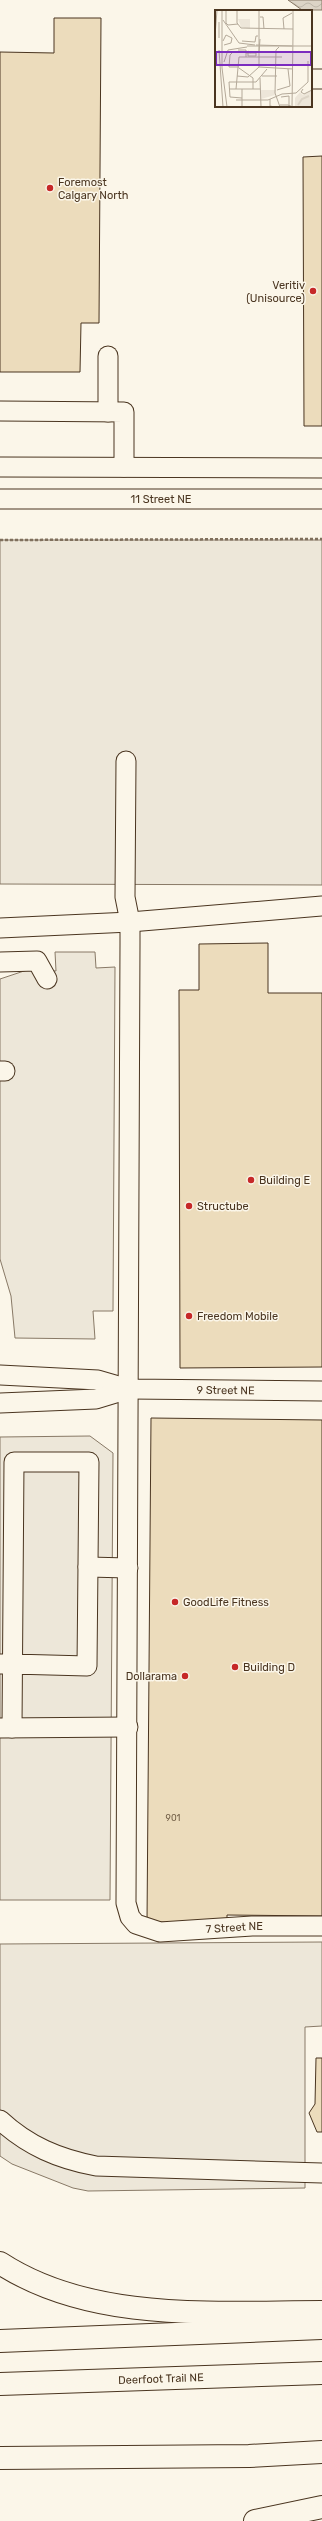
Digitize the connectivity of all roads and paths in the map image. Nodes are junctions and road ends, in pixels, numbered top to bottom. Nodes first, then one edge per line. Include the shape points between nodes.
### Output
1 (108, 356) dead end
2 (0, 411) edge
3 (108, 412) junction
4 (0, 467) edge
5 (124, 467) junction
6 (158, 467) junction
7 (322, 468) edge
8 (0, 478) edge
9 (0, 499) edge
10 (322, 499) edge
11 (260, 500) junction
12 (322, 506) edge
13 (322, 539) edge
14 (0, 540) edge
15 (126, 761) dead end
16 (322, 906) edge
17 (130, 922) junction
18 (0, 928) edge
19 (3, 963) edge
20 (47, 978) dead end
21 (0, 1375) edge
22 (129, 1389) junction
23 (322, 1391) edge
24 (0, 1403) edge
25 (88, 1567) junction
26 (128, 1568) junction
27 (6, 1592) edge
28 (6, 1664) edge
29 (128, 1727) junction
30 (6, 1728) edge
31 (322, 1926) edge
32 (0, 2120) edge
33 (322, 2173) edge
34 (0, 2263) edge
35 (322, 2312) edge
36 (322, 2328) edge
37 (0, 2341) edge
38 (322, 2373) edge
39 (0, 2384) edge
40 (322, 2452) edge
41 (0, 2458) edge
42 (322, 2507) edge
43 (255, 2521) edge

1 - 3 street
2 - 3 street
3 - 5 street via 124,412
4 - 5 street
5 - 6 street
6 - 7 street
6 - 8 street
9 - 11 street, 11 Street NE
10 - 11 street, 11 Street NE
11 - 12 street
13 - 14 path
15 - 17 street via 125,897
16 - 17 street
17 - 18 street
17 - 22 street
19 - 20 street via 37,961
21 - 22 street, 9 Street NE via 98,1380
22 - 23 street, 9 Street NE
22 - 24 street, 9 Street NE via 96,1399
22 - 26 street
25 - 26 street
25 - 27 street via 89,1462 14,1462
25 - 28 street via 87,1666
26 - 29 street
27 - 28 street
28 - 30 street
29 - 30 street
29 - 31 street, 7 Street NE via 126,1903 130,1917 136,1924 147,1930 173,1932 252,1926
32 - 33 street via 16,2134 45,2152 82,2163
34 - 35 highway via 36,2283 65,2294 128,2307
36 - 37 highway
38 - 39 highway, Deerfoot Trail NE
40 - 41 highway via 249,2456
42 - 43 highway

